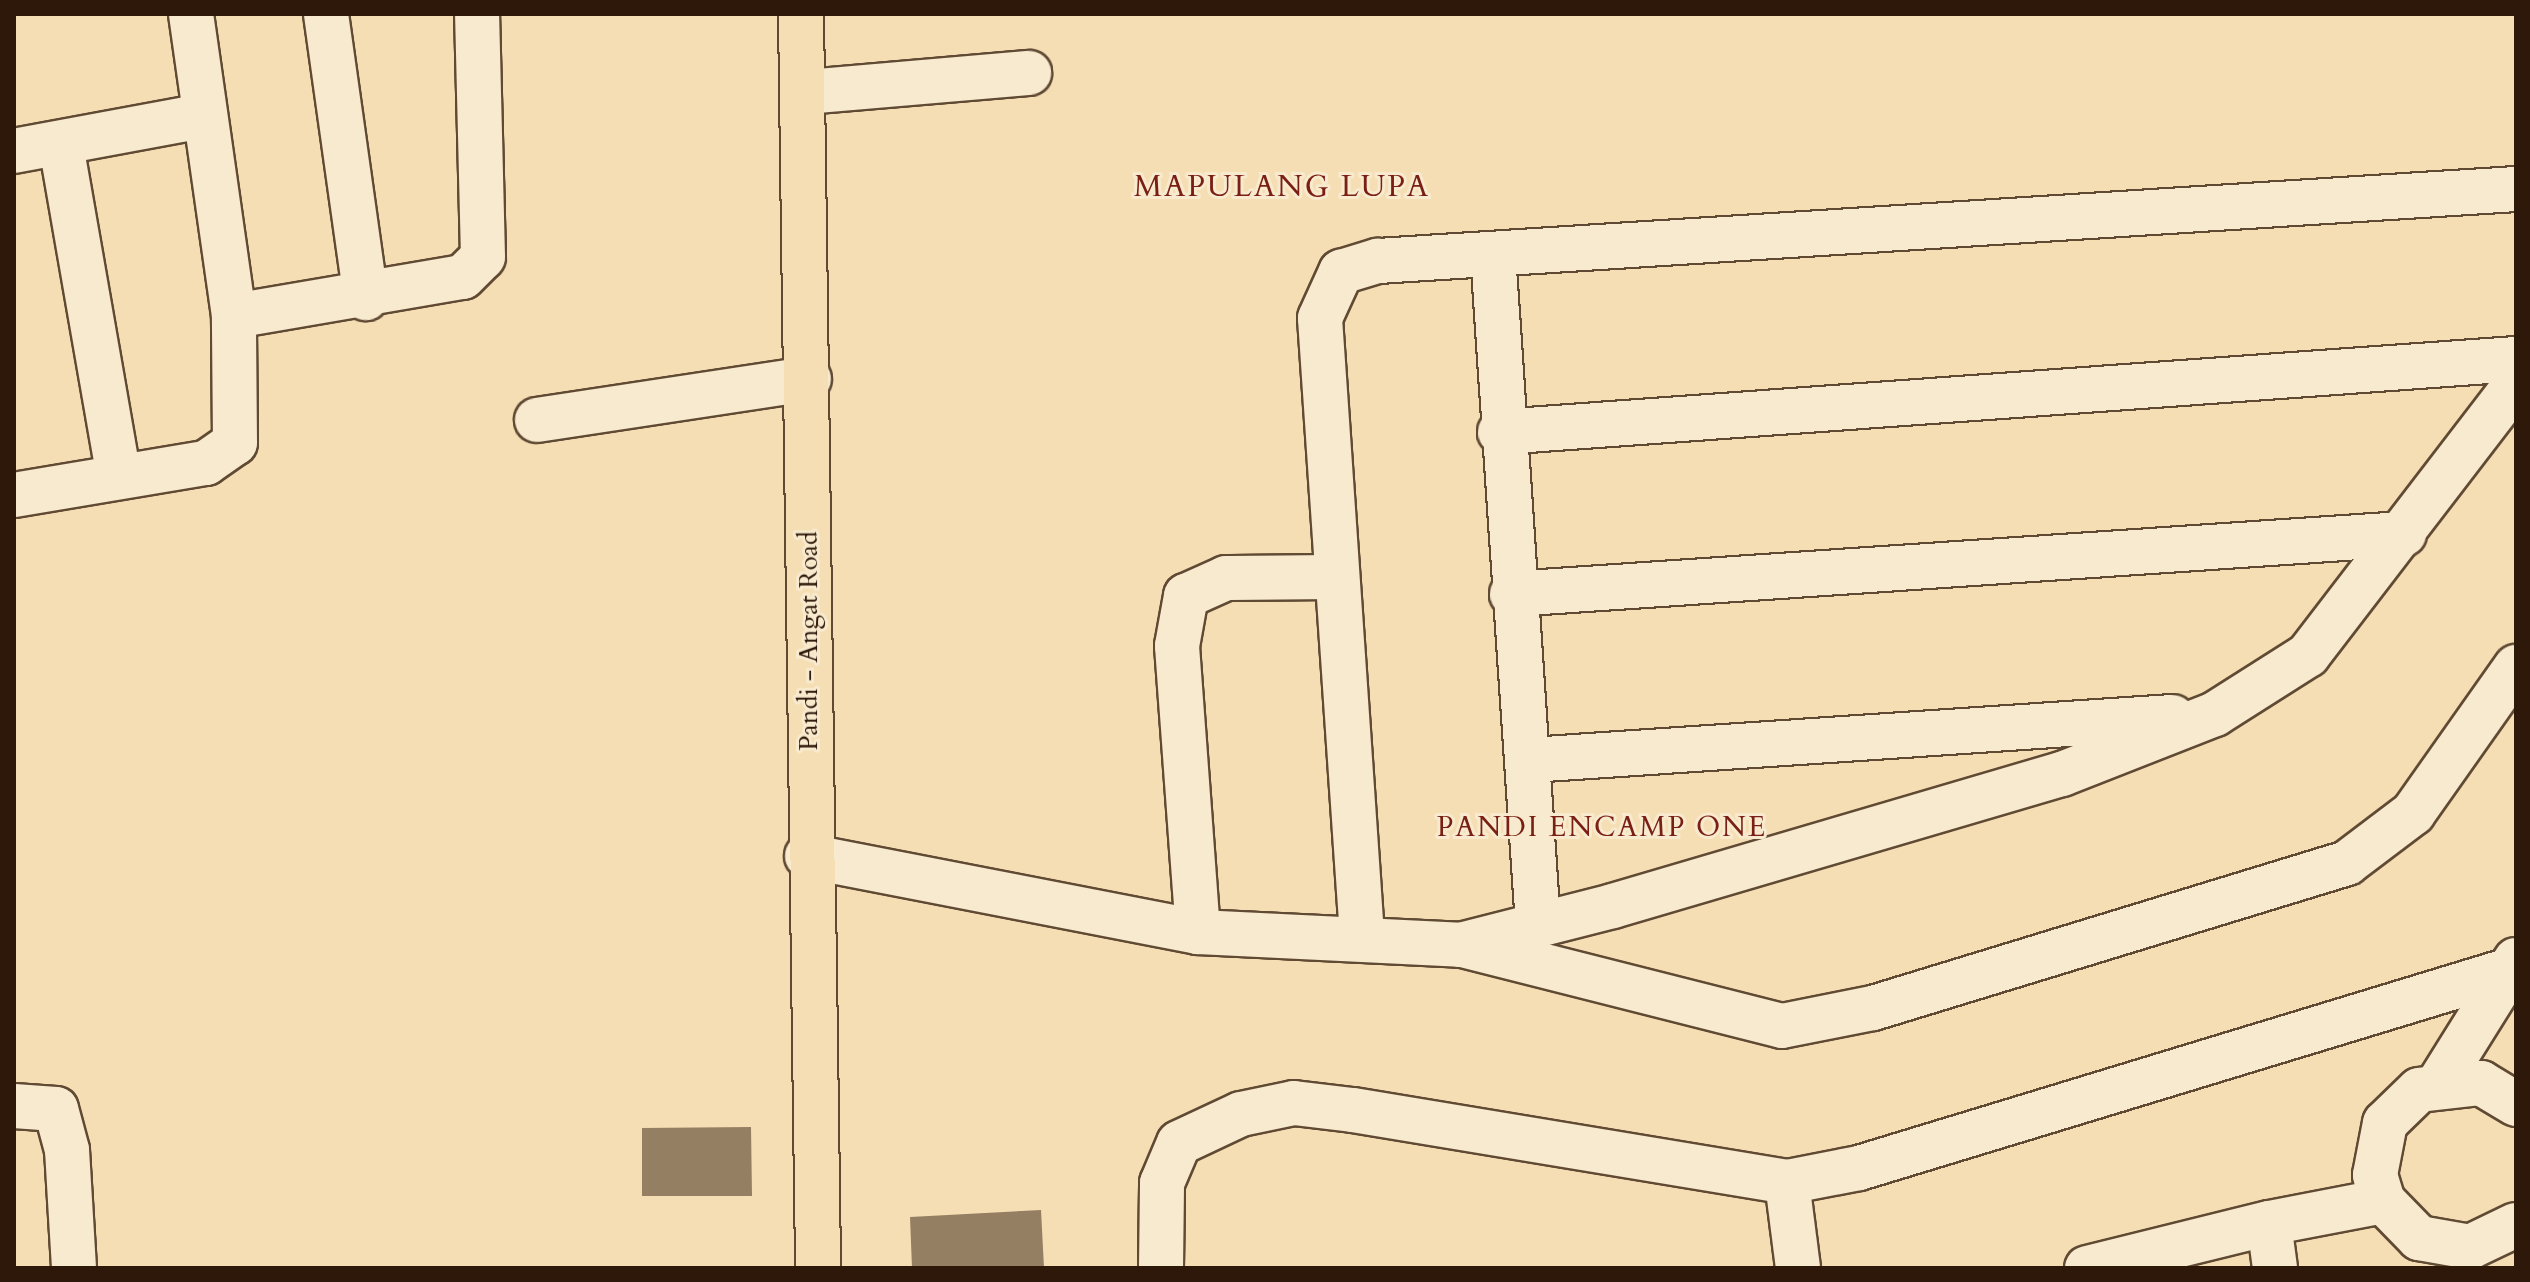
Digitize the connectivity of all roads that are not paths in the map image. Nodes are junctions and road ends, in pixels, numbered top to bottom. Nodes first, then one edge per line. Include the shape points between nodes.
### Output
1 (191, 14) edge
2 (326, 14) edge
3 (477, 14) edge
4 (801, 14) edge
5 (1029, 73) dead end
6 (806, 92) junction
7 (202, 116) junction
8 (61, 145) junction
9 (14, 151) edge
10 (2516, 189) edge
11 (1493, 254) junction
12 (366, 298) junction
13 (234, 316) junction
14 (2516, 359) edge
15 (809, 379) junction
16 (2516, 384) edge
17 (537, 420) dead end
18 (1500, 432) junction
19 (119, 476) junction
20 (14, 495) edge
21 (2404, 534) junction
22 (1337, 577) junction
23 (1512, 594) junction
24 (2516, 667) edge
25 (2215, 714) junction
26 (1530, 760) junction
27 (807, 856) junction
28 (1538, 925) junction
29 (1198, 932) junction
30 (1362, 936) junction
31 (1460, 945) junction
32 (2513, 965) edge
33 (2439, 1083) junction
34 (2516, 1104) edge
35 (14, 1106) edge
36 (1787, 1182) junction
37 (2383, 1201) junction
38 (2269, 1223) junction
39 (2506, 1244) edge
40 (74, 1268) edge
41 (818, 1268) edge
42 (1161, 1268) edge
43 (1798, 1268) edge
44 (2087, 1268) edge
45 (2275, 1268) edge

1 - 7 street
2 - 12 street
3 - 12 street via 483,257 463,277
4 - 6 main road, Pandi - Angat Road
5 - 6 street
6 - 15 main road, Pandi - Angat Road
7 - 8 street
7 - 13 street
8 - 9 street
8 - 19 street
10 - 11 street
11 - 18 street
11 - 22 street via 1378,261 1341,272 1320,318
12 - 13 street
13 - 19 street via 235,443 206,463
14 - 18 street
15 - 17 street
15 - 27 main road, Pandi - Angat Road
16 - 21 street
18 - 23 street
19 - 20 street
21 - 23 street
21 - 25 street via 2308,655
22 - 29 street via 1226,578 1186,596 1177,646
22 - 30 street
23 - 26 street
24 - 31 street via 2413,813 2347,863 1873,1008 1782,1026
25 - 26 street
25 - 28 street via 2062,774
26 - 28 street
27 - 29 street
27 - 41 main road, Pandi - Angat Road
28 - 31 street
29 - 30 street
30 - 31 street
32 - 33 street
32 - 36 street via 1859,1168
33 - 34 street via 2481,1083
33 - 37 street via 2403,1102 2385,1123 2375,1175
35 - 40 street via 56,1109 67,1150
36 - 42 street via 1294,1103 1241,1114 1179,1143 1162,1183
36 - 43 street
37 - 38 street
37 - 39 street via 2398,1222 2444,1247
38 - 44 street
38 - 45 street

